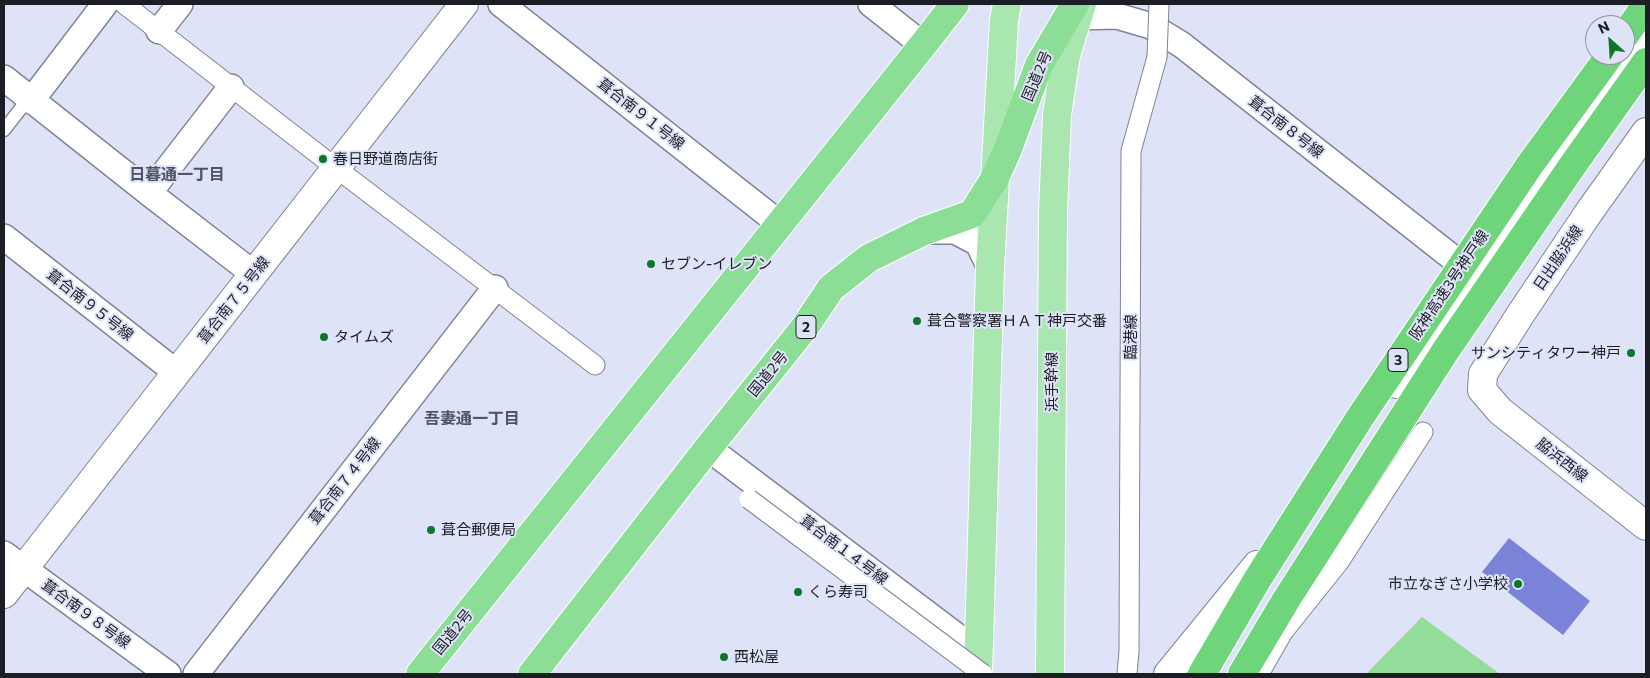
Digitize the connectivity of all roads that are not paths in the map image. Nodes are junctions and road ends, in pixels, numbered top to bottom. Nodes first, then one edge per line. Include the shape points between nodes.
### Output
1 (106, 4) edge
2 (124, 4) edge
3 (180, 4) edge
4 (464, 4) edge
5 (501, 4) edge
6 (871, 4) edge
7 (955, 4) edge
8 (1007, 4) edge
9 (1159, 4) edge
10 (1645, 5) edge
11 (1078, 8) edge
12 (1635, 18) edge
13 (1635, 20) edge
14 (159, 31) junction
15 (1646, 34) edge
16 (923, 46) junction
17 (1646, 62) edge
18 (1601, 65) edge
19 (1601, 65) edge
20 (4, 78) edge
21 (231, 87) junction
22 (30, 99) junction
23 (4, 130) edge
24 (1646, 132) edge
25 (336, 168) junction
26 (995, 178) junction
27 (149, 194) junction
28 (780, 224) junction
29 (924, 231) junction
30 (4, 238) edge
31 (990, 268) junction
32 (254, 274) junction
33 (1477, 277) junction
34 (495, 288) junction
35 (595, 364) dead end
36 (177, 373) junction
37 (1482, 390) joint
38 (1424, 432) dead end
39 (708, 448) junction
40 (748, 499) dead end
41 (1646, 526) edge
42 (14, 561) edge
43 (4, 594) edge
44 (980, 667) edge
45 (1050, 670) edge
46 (168, 674) edge
47 (196, 674) edge
48 (420, 674) edge
49 (532, 674) edge
50 (1127, 674) edge
51 (1168, 674) edge
52 (1202, 674) edge
53 (1242, 674) edge
54 (1259, 674) edge

1 - 22 street
2 - 14 street
3 - 14 street
4 - 25 street, 葺合南７５号線
5 - 28 street, 葺合南９１号線
6 - 16 street
7 - 16 highway, 国道2号
8 - 26 main road
9 - 50 street, 臨港線, bridge via 1157,57 1131,151 1130,651
10 - 12 street
10 - 13 highway
11 - 26 highway, 国道2号 / 2 via 1039,65
11 - 33 street, 葺合南８号線 via 1151,26 1182,45
11 - 45 main road, 浜手幹線 via 1066,55 1057,114
14 - 21 street
15 - 33 street
16 - 28 highway, 国道2号
17 - 53 highway, 3 via 1446,350
18 - 33 street via 1474,243
19 - 52 highway, 阪神高速3号神戸線 / 3, bridge via 1359,418
20 - 22 street
21 - 25 street
21 - 27 street
22 - 23 lane
22 - 27 street
24 - 37 street, 日出脇浜線 via 1482,374
25 - 32 street, 葺合南７５号線
25 - 34 street
26 - 29 highway, 国道2号 / 2 via 972,214
26 - 31 main road
27 - 32 street
28 - 48 highway, 国道2号
29 - 31 street via 954,231 978,243
29 - 39 highway, 国道2号 / 2 via 869,258 831,288 805,327
30 - 36 street, 葺合南９５号線
31 - 44 main road
32 - 36 street, 葺合南７５号線
33 - 51 street via 1305,504
34 - 35 street
34 - 47 street, 葺合南７４号線
36 - 42 street, 葺合南７５号線
37 - 41 street, 脇浜西線 via 1500,411
38 - 54 street via 1339,562 1283,632
39 - 44 street, 葺合南１４号線
39 - 49 highway, 国道2号 / 2
40 - 44 street, bridge
42 - 43 street, 葺合南７５号線
42 - 46 street, 葺合南９８号線

